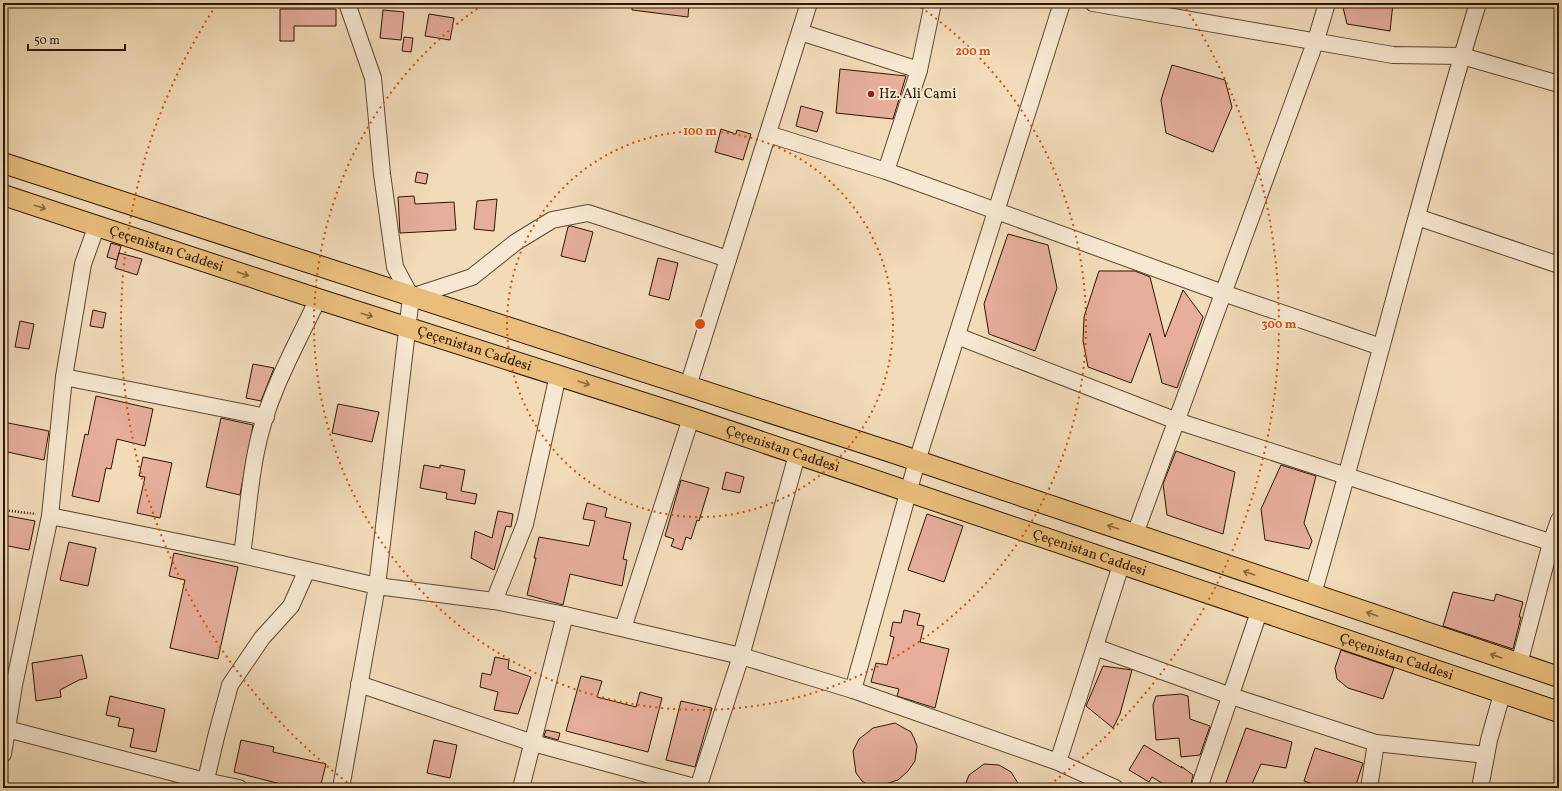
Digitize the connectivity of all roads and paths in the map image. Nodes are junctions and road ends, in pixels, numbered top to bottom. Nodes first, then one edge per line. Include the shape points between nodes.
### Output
1 (347, 3) edge
2 (809, 3) edge
3 (933, 3) edge
4 (1062, 3) edge
5 (1093, 3) edge
6 (1327, 3) edge
7 (1478, 3) edge
8 (800, 32) junction
9 (1316, 40) junction
10 (1462, 56) junction
11 (919, 70) junction
12 (1559, 84) edge
13 (768, 134) junction
14 (3, 163) edge
15 (886, 171) junction
16 (3, 195) edge
17 (996, 211) junction
18 (1417, 217) junction
19 (97, 225) junction
20 (728, 259) junction
21 (1559, 265) edge
22 (1223, 293) junction
23 (411, 297) junction
24 (318, 299) junction
25 (408, 328) junction
26 (957, 336) junction
27 (1381, 347) junction
28 (558, 375) junction
29 (64, 377) junction
30 (688, 386) junction
31 (266, 416) junction
32 (691, 418) junction
33 (1177, 421) junction
34 (797, 455) junction
35 (917, 461) junction
36 (1347, 477) junction
37 (909, 493) junction
38 (3, 510) edge
39 (50, 516) junction
40 (1559, 520) edge
41 (1135, 534) junction
42 (1555, 544) edge
43 (242, 555) junction
44 (1121, 565) junction
45 (307, 570) junction
46 (377, 586) junction
47 (1313, 594) junction
48 (494, 601) junction
49 (1259, 612) junction
50 (565, 615) junction
51 (623, 628) junction
52 (1095, 647) junction
53 (741, 656) junction
54 (1519, 664) junction
55 (1559, 678) edge
56 (359, 684) junction
57 (8, 685) edge
58 (853, 690) junction
59 (1502, 694) junction
60 (1230, 696) junction
61 (1559, 712) edge
62 (7, 729) junction
63 (533, 743) junction
64 (1376, 743) junction
65 (3, 754) edge
66 (1486, 755) junction
67 (1058, 762) junction
68 (204, 785) edge
69 (240, 788) edge
70 (341, 788) edge
71 (521, 788) edge
72 (698, 788) edge
73 (1115, 788) edge
74 (1199, 788) edge
75 (1369, 788) edge
76 (1480, 788) edge

1 - 23 street via 373,78 382,174 395,267
2 - 8 street
3 - 11 street
4 - 17 street
5 - 9 street
6 - 9 street
7 - 10 street
8 - 11 street
8 - 13 street
9 - 10 street via 1393,55
9 - 22 street
10 - 12 street
10 - 18 street
11 - 15 street
13 - 15 street
13 - 20 street
14 - 23 main road, Çeçenistan Caddesi
15 - 17 street
16 -> 19 main road, Çeçenistan Caddesi
17 - 22 street
17 - 26 street
18 - 21 street
18 - 27 street
19 -> 24 main road, Çeçenistan Caddesi
19 - 29 street via 83,264
20 - 23 street via 588,213 552,220 516,242 472,277
20 - 30 street
22 - 27 street
22 - 33 street
23 - 25 street
23 - 30 main road, Çeçenistan Caddesi
24 -> 25 main road, Çeçenistan Caddesi
24 - 31 street via 275,389
25 - 28 main road, Çeçenistan Caddesi
25 - 46 street
26 - 33 street
26 - 35 street
27 - 36 street
28 -> 32 main road, Çeçenistan Caddesi
28 - 48 street via 525,524
29 - 31 street
29 - 39 street
30 - 35 main road, Çeçenistan Caddesi
31 - 43 street via 256,452
32 - 34 main road, Çeçenistan Caddesi
32 - 51 street
33 - 36 street
33 - 41 street
34 - 37 main road, Çeçenistan Caddesi
34 - 53 street
35 - 37 street
41 -> 35 main road, Çeçenistan Caddesi
36 - 42 street
36 - 47 street
37 - 44 main road, Çeçenistan Caddesi
37 - 58 street
38 - 39 path
39 - 43 street
39 - 57 street
40 - 42 street
47 -> 41 main road, Çeçenistan Caddesi
42 - 54 street
43 - 45 street
44 - 49 main road, Çeçenistan Caddesi
44 - 52 street
45 - 46 street
45 - 68 street via 291,606 262,638 230,685
46 - 48 street
46 - 56 street
54 -> 47 main road, Çeçenistan Caddesi
48 - 50 street
49 - 59 main road, Çeçenistan Caddesi
49 - 60 street
50 - 51 street
50 - 63 street
51 - 53 street
52 - 60 street
52 - 67 street
53 - 58 street
53 - 72 street
54 - 55 main road, Çeçenistan Caddesi
56 - 63 street
56 - 70 street
57 - 62 street
58 - 67 street
59 - 61 main road, Çeçenistan Caddesi
59 - 66 street
60 - 64 street
60 - 74 street
62 - 65 street
62 - 68 street
63 - 71 street
63 - 72 street
64 - 66 street
64 - 75 street
66 - 76 street
67 - 73 street
68 - 69 street

